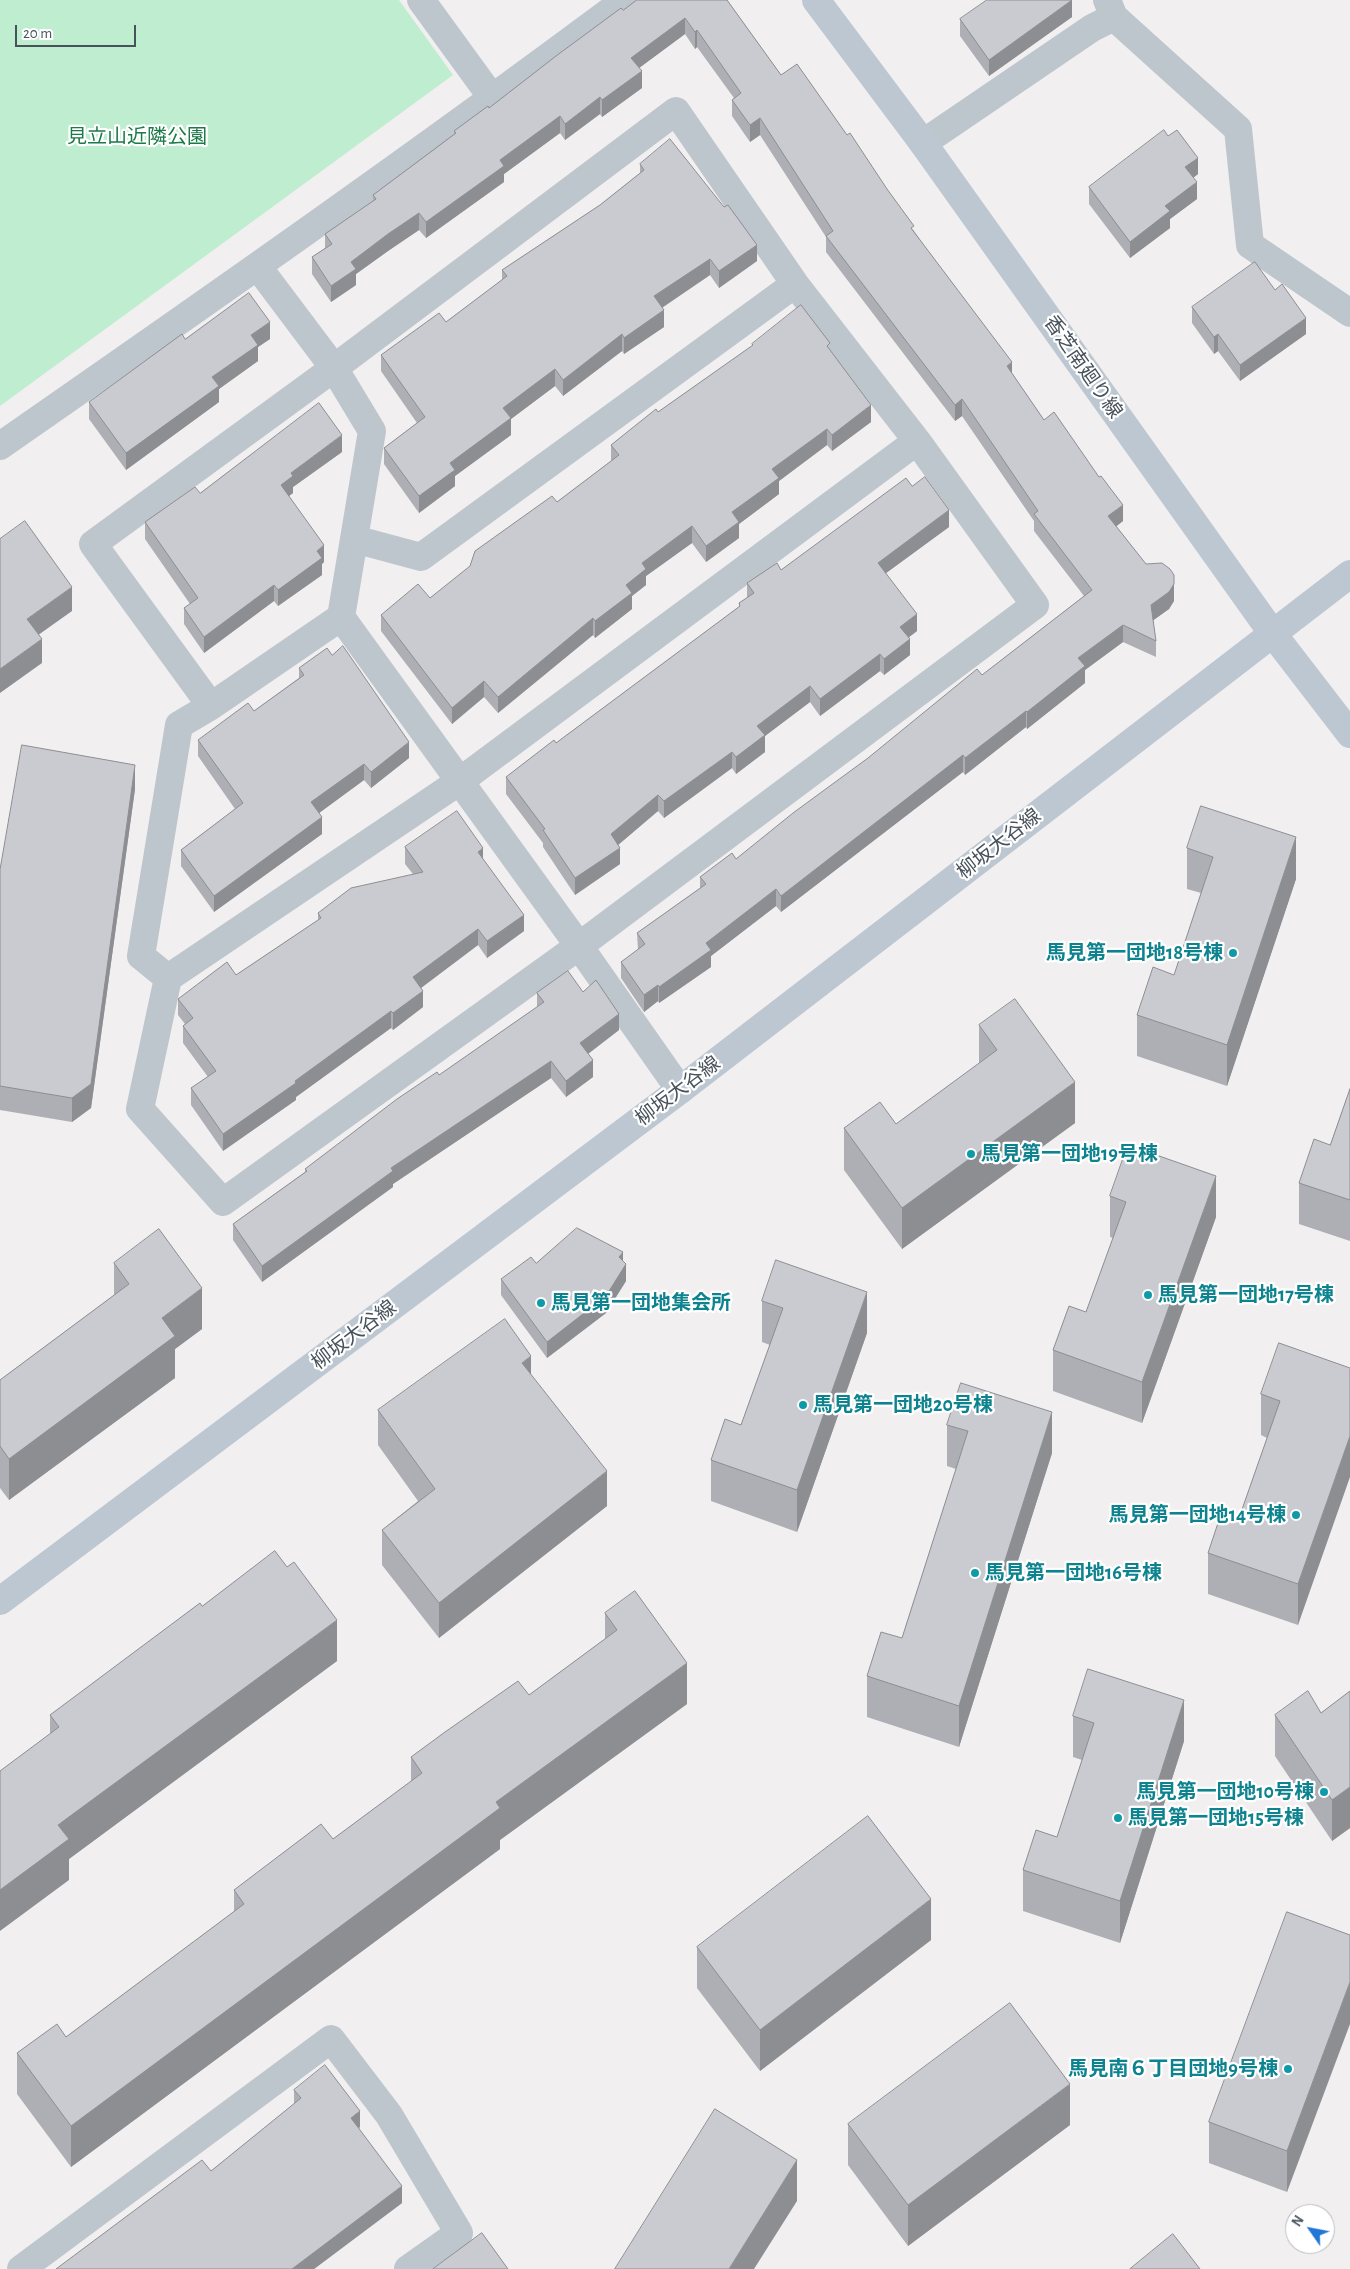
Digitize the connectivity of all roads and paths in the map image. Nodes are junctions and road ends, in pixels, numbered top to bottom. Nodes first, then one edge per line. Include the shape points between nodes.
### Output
1 (421, 0) edge
2 (626, 0) edge
3 (816, 0) edge
4 (1111, 8) edge
5 (493, 99) junction
6 (923, 143) junction
7 (258, 267) junction
8 (795, 284) junction
9 (1350, 313) edge
10 (334, 368) junction
11 (918, 442) junction
12 (0, 446) edge
13 (354, 539) junction
14 (1350, 574) edge
15 (341, 617) junction
16 (1273, 634) junction
17 (211, 706) junction
18 (1350, 734) edge
19 (460, 781) junction
20 (579, 946) junction
21 (168, 978) junction
22 (680, 1090) junction
23 (0, 1602) edge
24 (21, 2269) edge
25 (408, 2269) edge

1 - 5 street
2 - 5 street
3 - 6 street, 香芝南廻り線
4 - 6 street via 1092,28
4 - 9 street via 1238,129 1250,245
5 - 7 street
6 - 16 street, 香芝南廻り線
7 - 10 street
7 - 12 street
8 - 10 street via 676,110
8 - 11 street
8 - 13 street via 421,557
10 - 13 street via 372,431
10 - 17 street via 93,544
11 - 19 street
11 - 20 street via 1036,605
13 - 15 street
14 - 16 street, 柳坂大谷線
15 - 17 street
15 - 19 street
16 - 18 street, 香芝南廻り線
16 - 22 street, 柳坂大谷線
17 - 21 street via 179,725 141,956
19 - 20 street
19 - 21 street
20 - 21 street via 223,1202 140,1109
20 - 22 street
22 - 23 street, 柳坂大谷線
24 - 25 street via 332,2039 389,2115 459,2233

